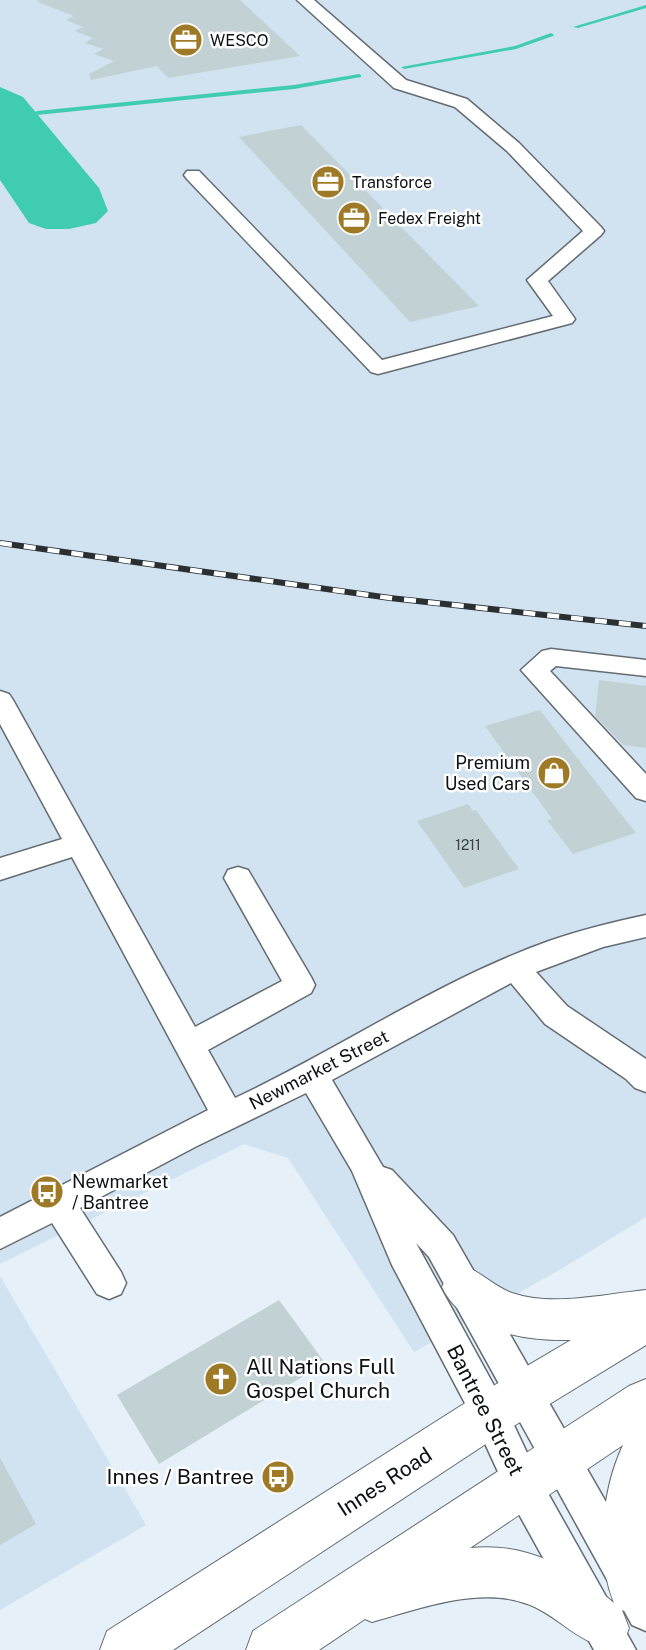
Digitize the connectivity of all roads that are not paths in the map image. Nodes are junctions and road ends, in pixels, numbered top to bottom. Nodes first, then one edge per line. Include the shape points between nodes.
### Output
1 (305, 0) edge
2 (193, 175) dead end
3 (646, 668) edge
4 (0, 700) edge
5 (646, 791) edge
6 (79, 844) junction
7 (0, 869) edge
8 (238, 878) dead end
9 (646, 926) edge
10 (516, 969) junction
11 (190, 1045) junction
12 (312, 1075) junction
13 (645, 1077) edge
14 (228, 1116) junction
15 (366, 1165) junction
16 (58, 1203) junction
17 (0, 1234) edge
18 (109, 1283) dead end
19 (465, 1287) junction
20 (646, 1311) edge
21 (646, 1320) edge
22 (646, 1402) edge
23 (507, 1403) junction
24 (646, 1449) edge
25 (542, 1473) junction
26 (341, 1604) junction
27 (625, 1620) edge
28 (126, 1650) edge
29 (272, 1650) edge

1 - 2 street via 400,85 460,103 513,147 594,230 537,280 565,319 377,368
3 - 5 street via 551,657 534,670
4 - 6 street
6 - 7 street
6 - 11 street
8 - 11 street via 300,985
9 - 10 street, Newmarket Street via 616,931
10 - 12 street, Newmarket Street
10 - 13 street via 556,1015
11 - 14 street
12 - 14 street, Newmarket Street
12 - 15 street, Bantree Street
14 - 16 street, Newmarket Street
15 - 19 street, Bantree Street via 440,1246
15 - 23 street, Bantree Street via 404,1254
16 - 17 street, Newmarket Street
16 - 18 street
19 - 20 main road via 496,1308 536,1318
19 - 23 street, Bantree Street
21 - 23 main road, Innes Road
22 - 25 main road
23 - 25 street, Bantree Street
23 - 28 main road, Innes Road
24 - 27 main road via 628,1505
25 - 26 main road
25 - 27 street, Bantree Street
26 - 27 main road via 428,1580 490,1573 537,1581
26 - 29 main road

